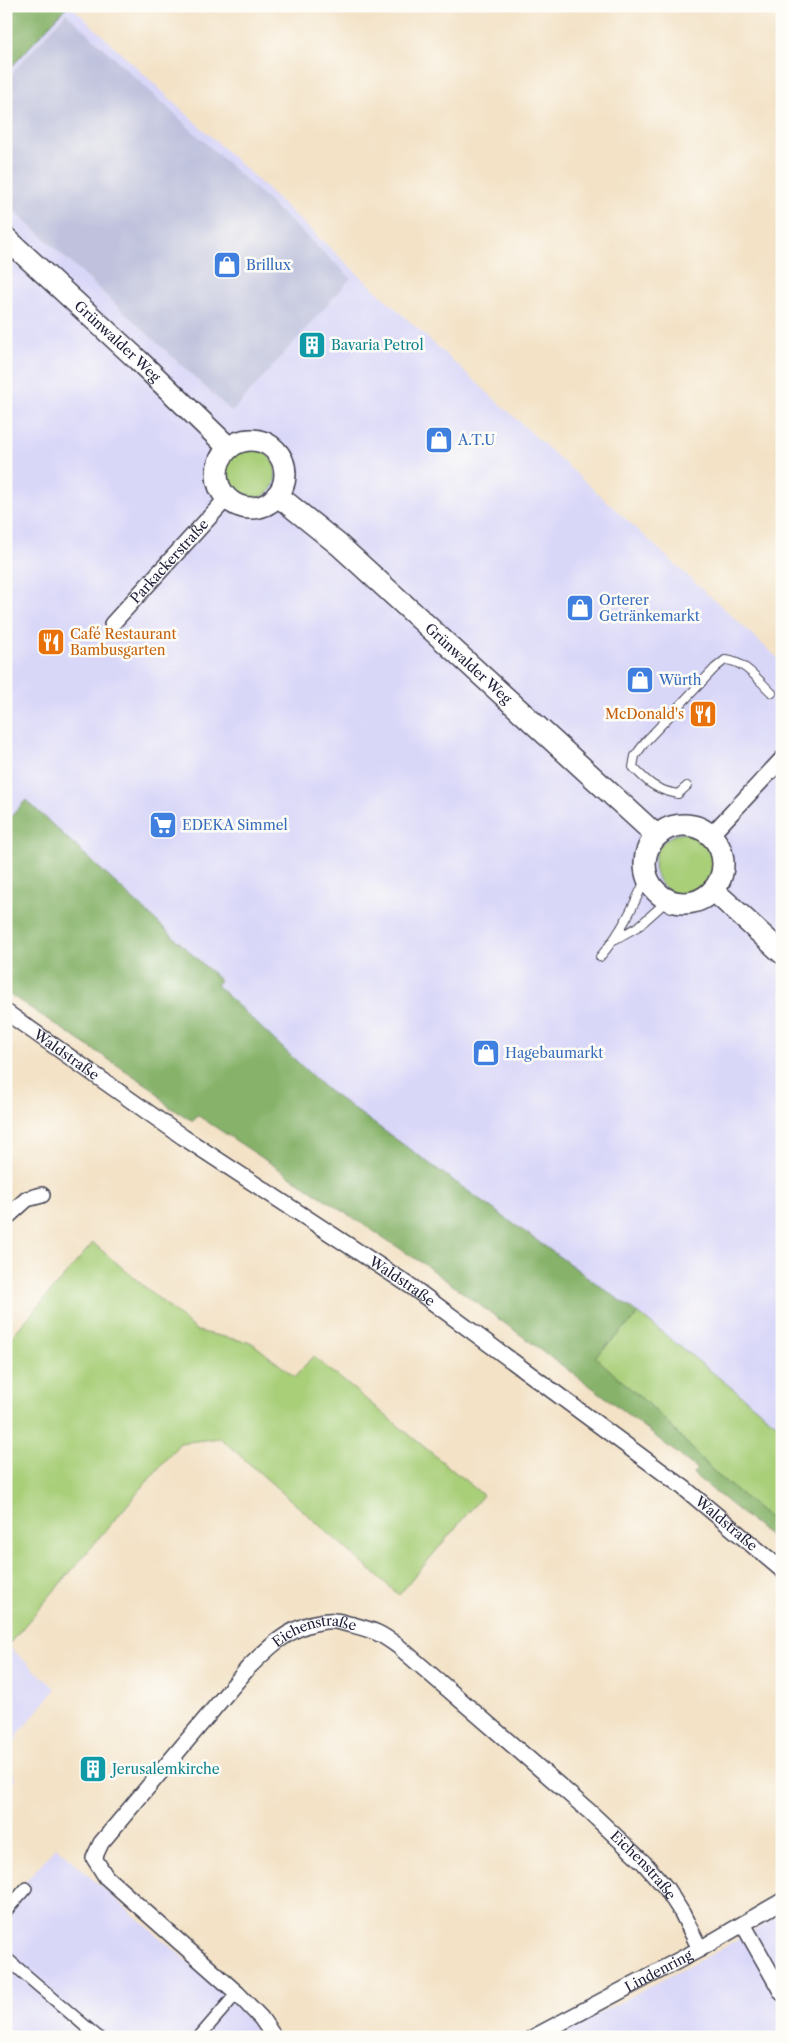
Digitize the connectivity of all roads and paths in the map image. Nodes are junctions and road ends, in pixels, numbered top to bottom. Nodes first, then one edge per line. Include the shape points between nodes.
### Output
1 (6, 238) edge
2 (228, 448) junction
3 (277, 495) junction
4 (227, 498) junction
5 (112, 624) dead end
6 (772, 693) dead end
7 (782, 759) edge
8 (687, 786) dead end
9 (657, 836) junction
10 (710, 836) junction
11 (647, 876) junction
12 (713, 890) junction
13 (668, 900) junction
14 (616, 939) junction
15 (782, 953) edge
16 (600, 957) dead end
17 (6, 1012) edge
18 (42, 1195) dead end
19 (6, 1218) edge
20 (782, 1570) edge
21 (26, 1888) dead end
22 (782, 1901) edge
23 (6, 1911) edge
24 (743, 1924) junction
25 (700, 1950) junction
26 (6, 1958) edge
27 (237, 1993) junction
28 (782, 1993) edge
29 (98, 2037) edge
30 (199, 2037) edge
31 (274, 2037) edge
32 (534, 2037) edge

1 - 2 main road, Grünwalder Weg
2 - 3 main road via 249,440 260,441 273,448 284,472 283,484
2 - 4 main road via 217,467 220,489
3 - 4 main road via 269,502 247,507
3 - 9 main road, Grünwalder Weg via 339,545
4 - 5 street, Parkackerstraße
6 - 8 lane via 736,660 725,660 646,741 635,756 633,767 661,791 678,794
7 - 10 street
9 - 10 main road via 678,826 690,826
9 - 11 main road via 646,855
10 - 12 main road via 723,860 722,871
11 - 13 main road via 651,885
11 - 14 lane
12 - 13 main road via 692,902
12 - 15 main road
13 - 14 lane via 639,926
14 - 16 lane
17 - 20 street, Waldstraße via 183,1137 420,1293 684,1488
18 - 19 street via 27,1199
21 - 23 street
22 - 24 street, Lindenring
24 - 25 street, Lindenring
24 - 28 street
25 - 27 street, Eichenstraße via 666,1888 590,1812 379,1632 333,1620 291,1632 254,1662 101,1843 94,1858 106,1877
25 - 32 street, Lindenring
26 - 29 street
27 - 30 street
27 - 31 street, Eichenstraße

